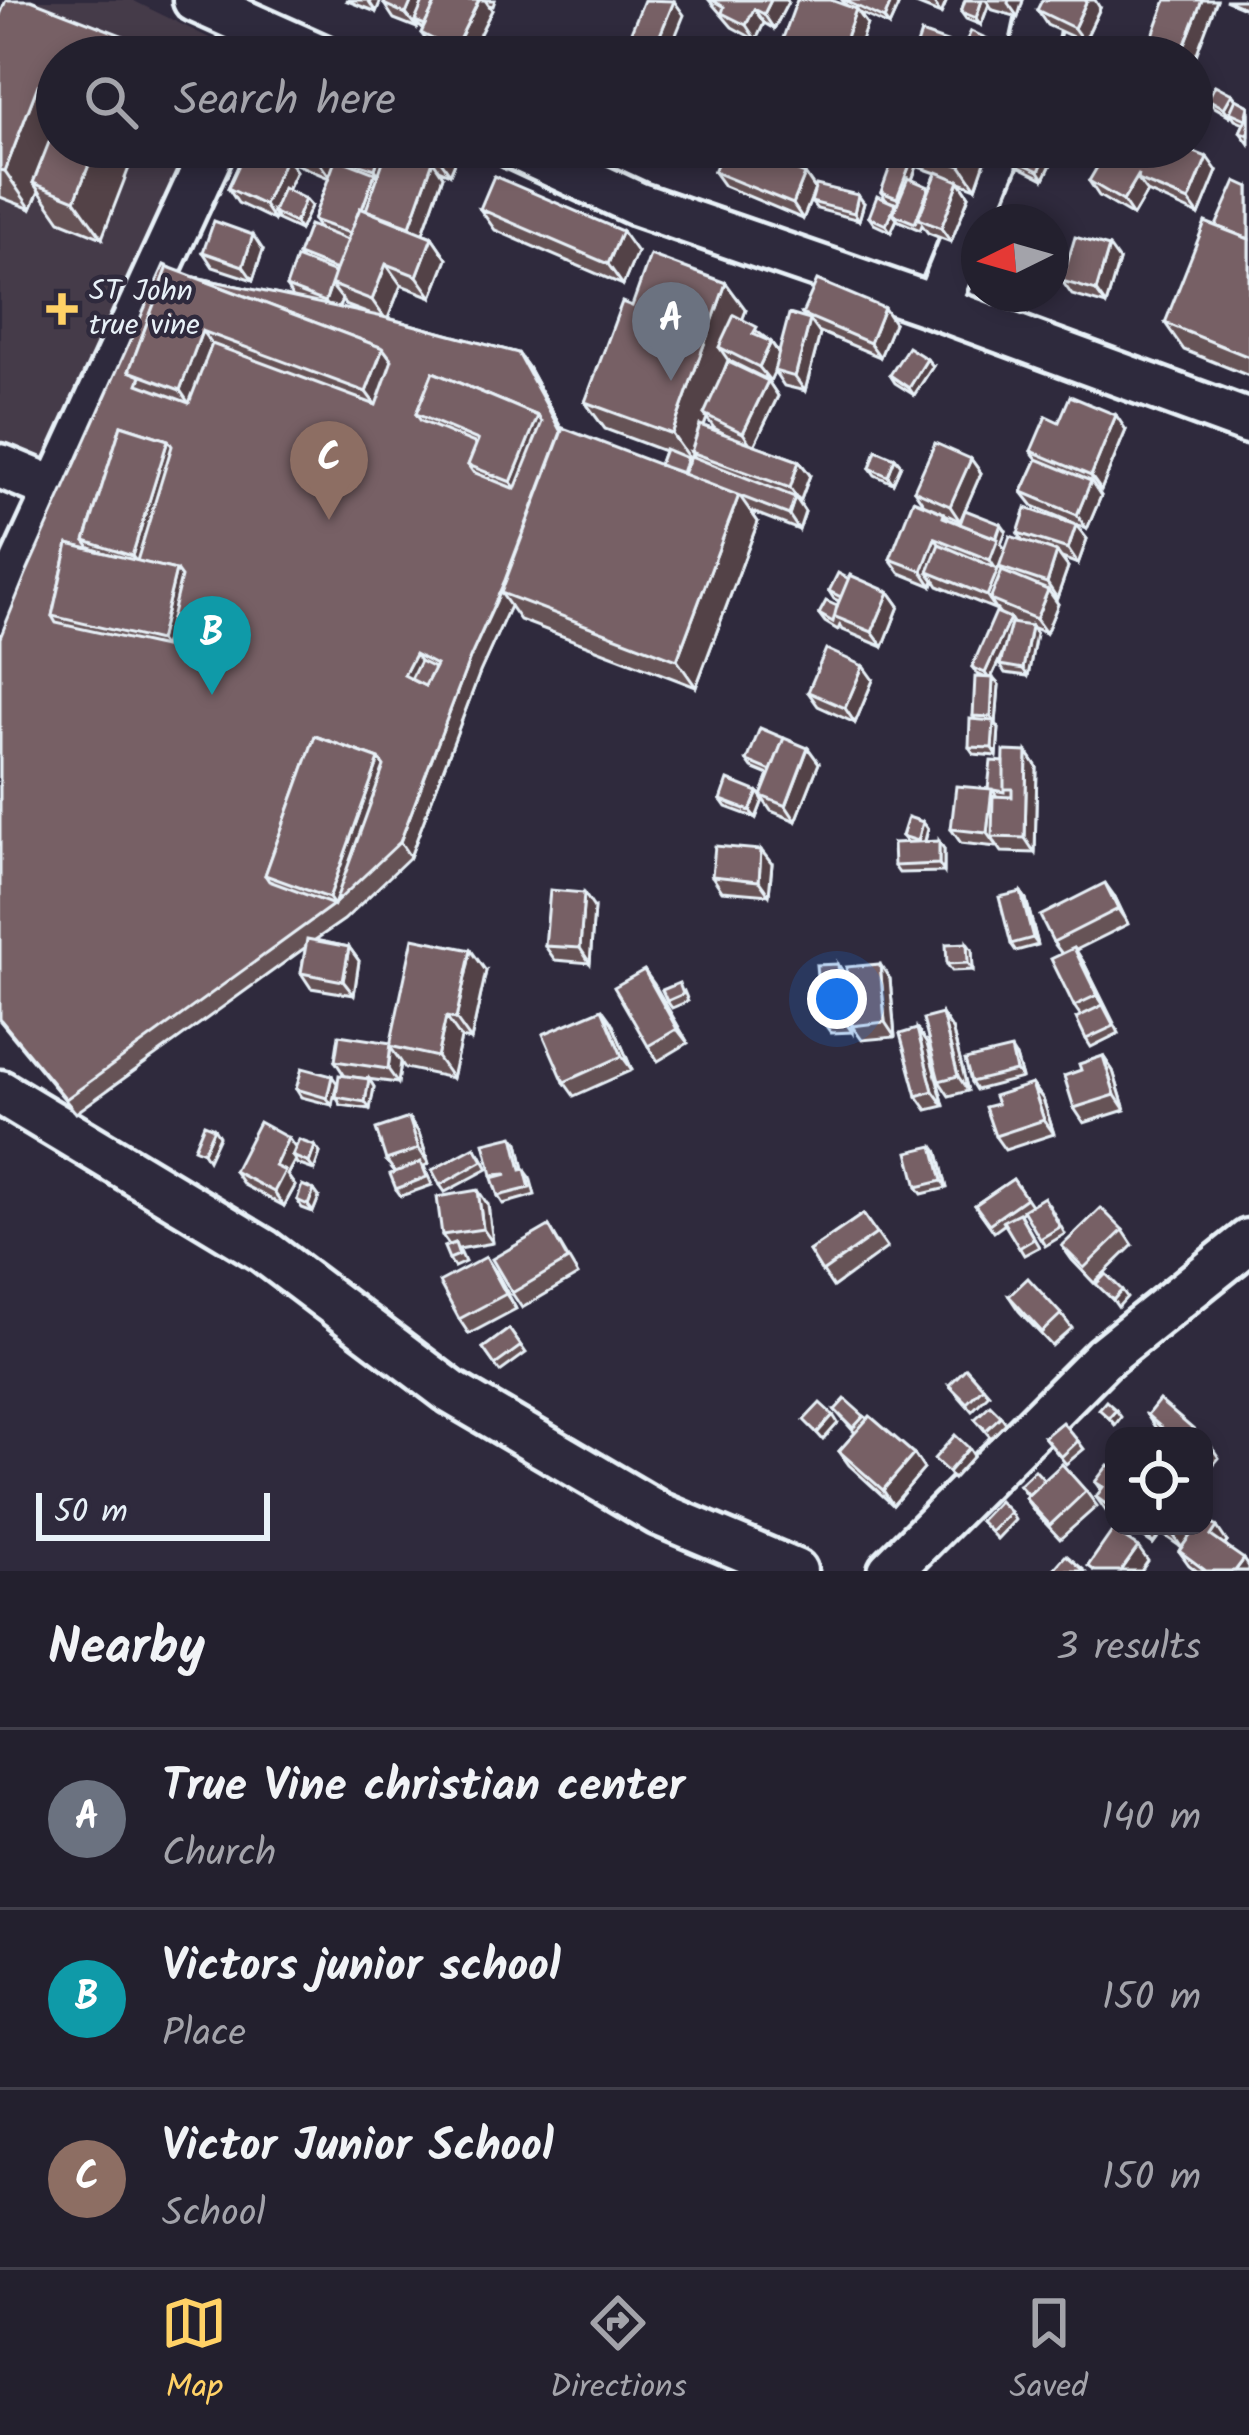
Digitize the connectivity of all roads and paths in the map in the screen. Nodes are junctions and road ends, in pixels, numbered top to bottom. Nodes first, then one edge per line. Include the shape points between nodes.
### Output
1 (195, 0) edge
2 (1043, 0) edge
3 (267, 29) edge
4 (1035, 36) edge
5 (204, 168) edge
6 (559, 168) edge
7 (992, 168) edge
8 (936, 307) junction
9 (1249, 422) edge
10 (0, 466) edge
11 (58, 490) junction
12 (0, 612) edge
13 (0, 1092) edge
14 (1249, 1241) edge
15 (795, 1571) edge
16 (890, 1571) edge

1 - 3 street
2 - 4 street
5 - 11 street
6 - 8 street via 637,204
7 - 8 street
8 - 9 street
10 - 11 street
11 - 12 street
13 - 15 street via 264,1251 451,1391 659,1514
14 - 16 street via 1103,1358

